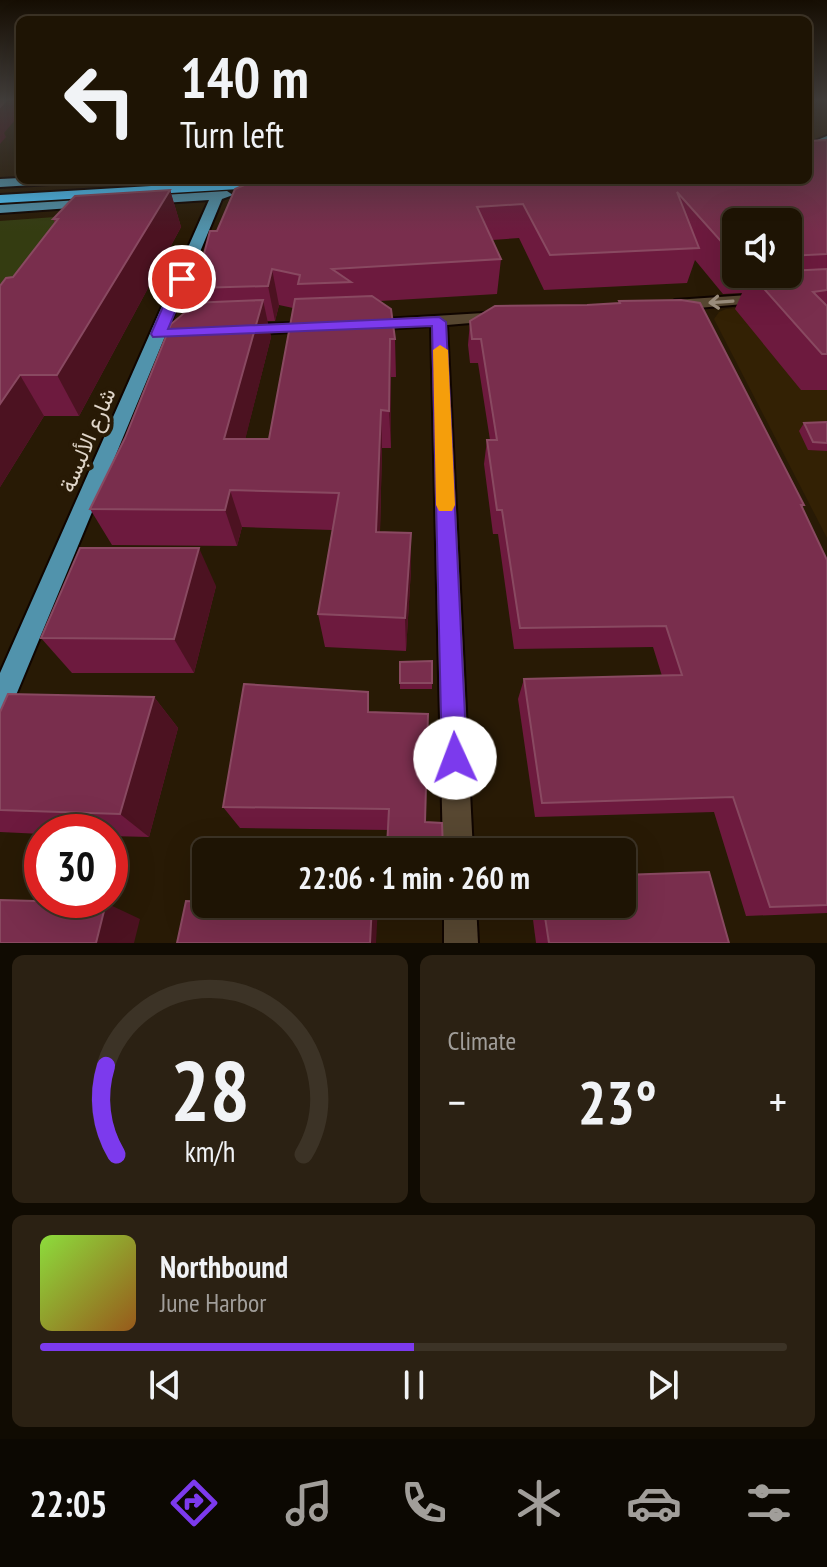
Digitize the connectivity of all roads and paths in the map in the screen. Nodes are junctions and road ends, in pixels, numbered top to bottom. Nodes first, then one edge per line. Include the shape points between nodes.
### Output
1 (89, 184) edge
2 (257, 184) edge
3 (344, 187) edge
4 (0, 189) edge
5 (217, 196) junction
6 (0, 199) edge
7 (0, 209) edge
8 (782, 298) edge
9 (660, 306) edge
10 (518, 316) edge
11 (439, 322) junction
12 (221, 331) edge
13 (0, 703) edge
14 (457, 838) edge
15 (460, 918) edge
16 (461, 943) edge

1 - 4 highway
2 - 6 highway
3 - 5 main road
5 - 7 main road
5 - 13 main road, شارع الألبسة via 166,334
8 -> 9 street via 695,311
10 - 11 street
11 - 12 street
11 - 14 street
15 - 16 street

